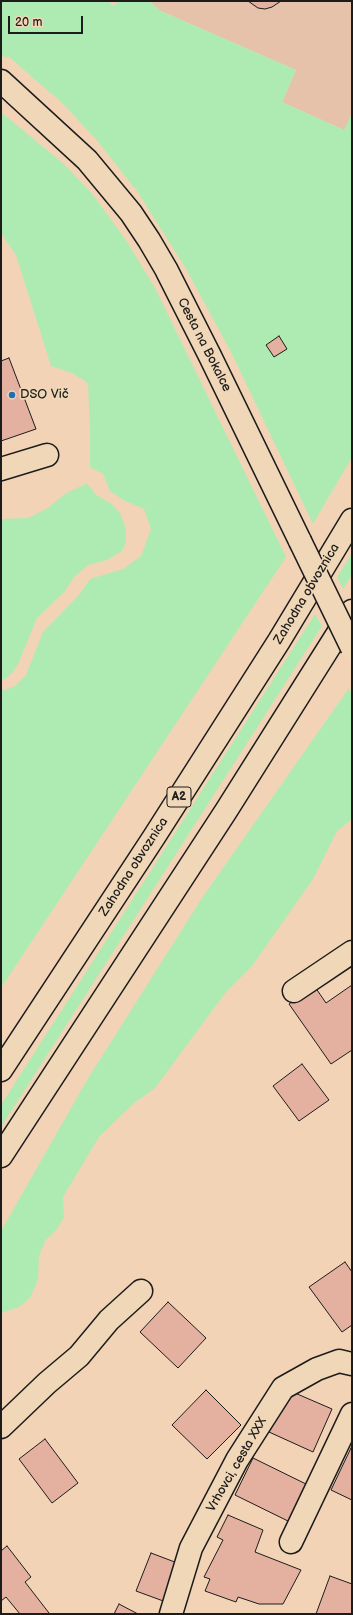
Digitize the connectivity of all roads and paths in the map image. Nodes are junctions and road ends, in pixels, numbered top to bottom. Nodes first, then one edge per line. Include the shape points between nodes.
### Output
1 (1, 81) edge
2 (47, 455) dead end
3 (1, 470) edge
4 (352, 520) edge
5 (352, 611) edge
6 (352, 648) edge
7 (352, 952) edge
8 (294, 991) dead end
9 (1, 1070) edge
10 (1, 1156) edge
11 (140, 1291) dead end
12 (352, 1364) edge
13 (352, 1414) edge
14 (1, 1427) edge
15 (291, 1542) dead end
16 (171, 1614) edge

1 - 6 main road, Cesta na Bokalce, bridge via 87,160 126,207 149,240 210,356
2 - 3 main road
4 - 9 main road, Zahodna obvoznica / A2 via 154,838
5 - 10 main road via 226,811
7 - 8 main road
11 - 14 main road via 109,1320 79,1356
12 - 16 main road, Vrhovci, cesta XXX via 339,1361 317,1369 283,1388 237,1460 191,1548
13 - 15 main road

